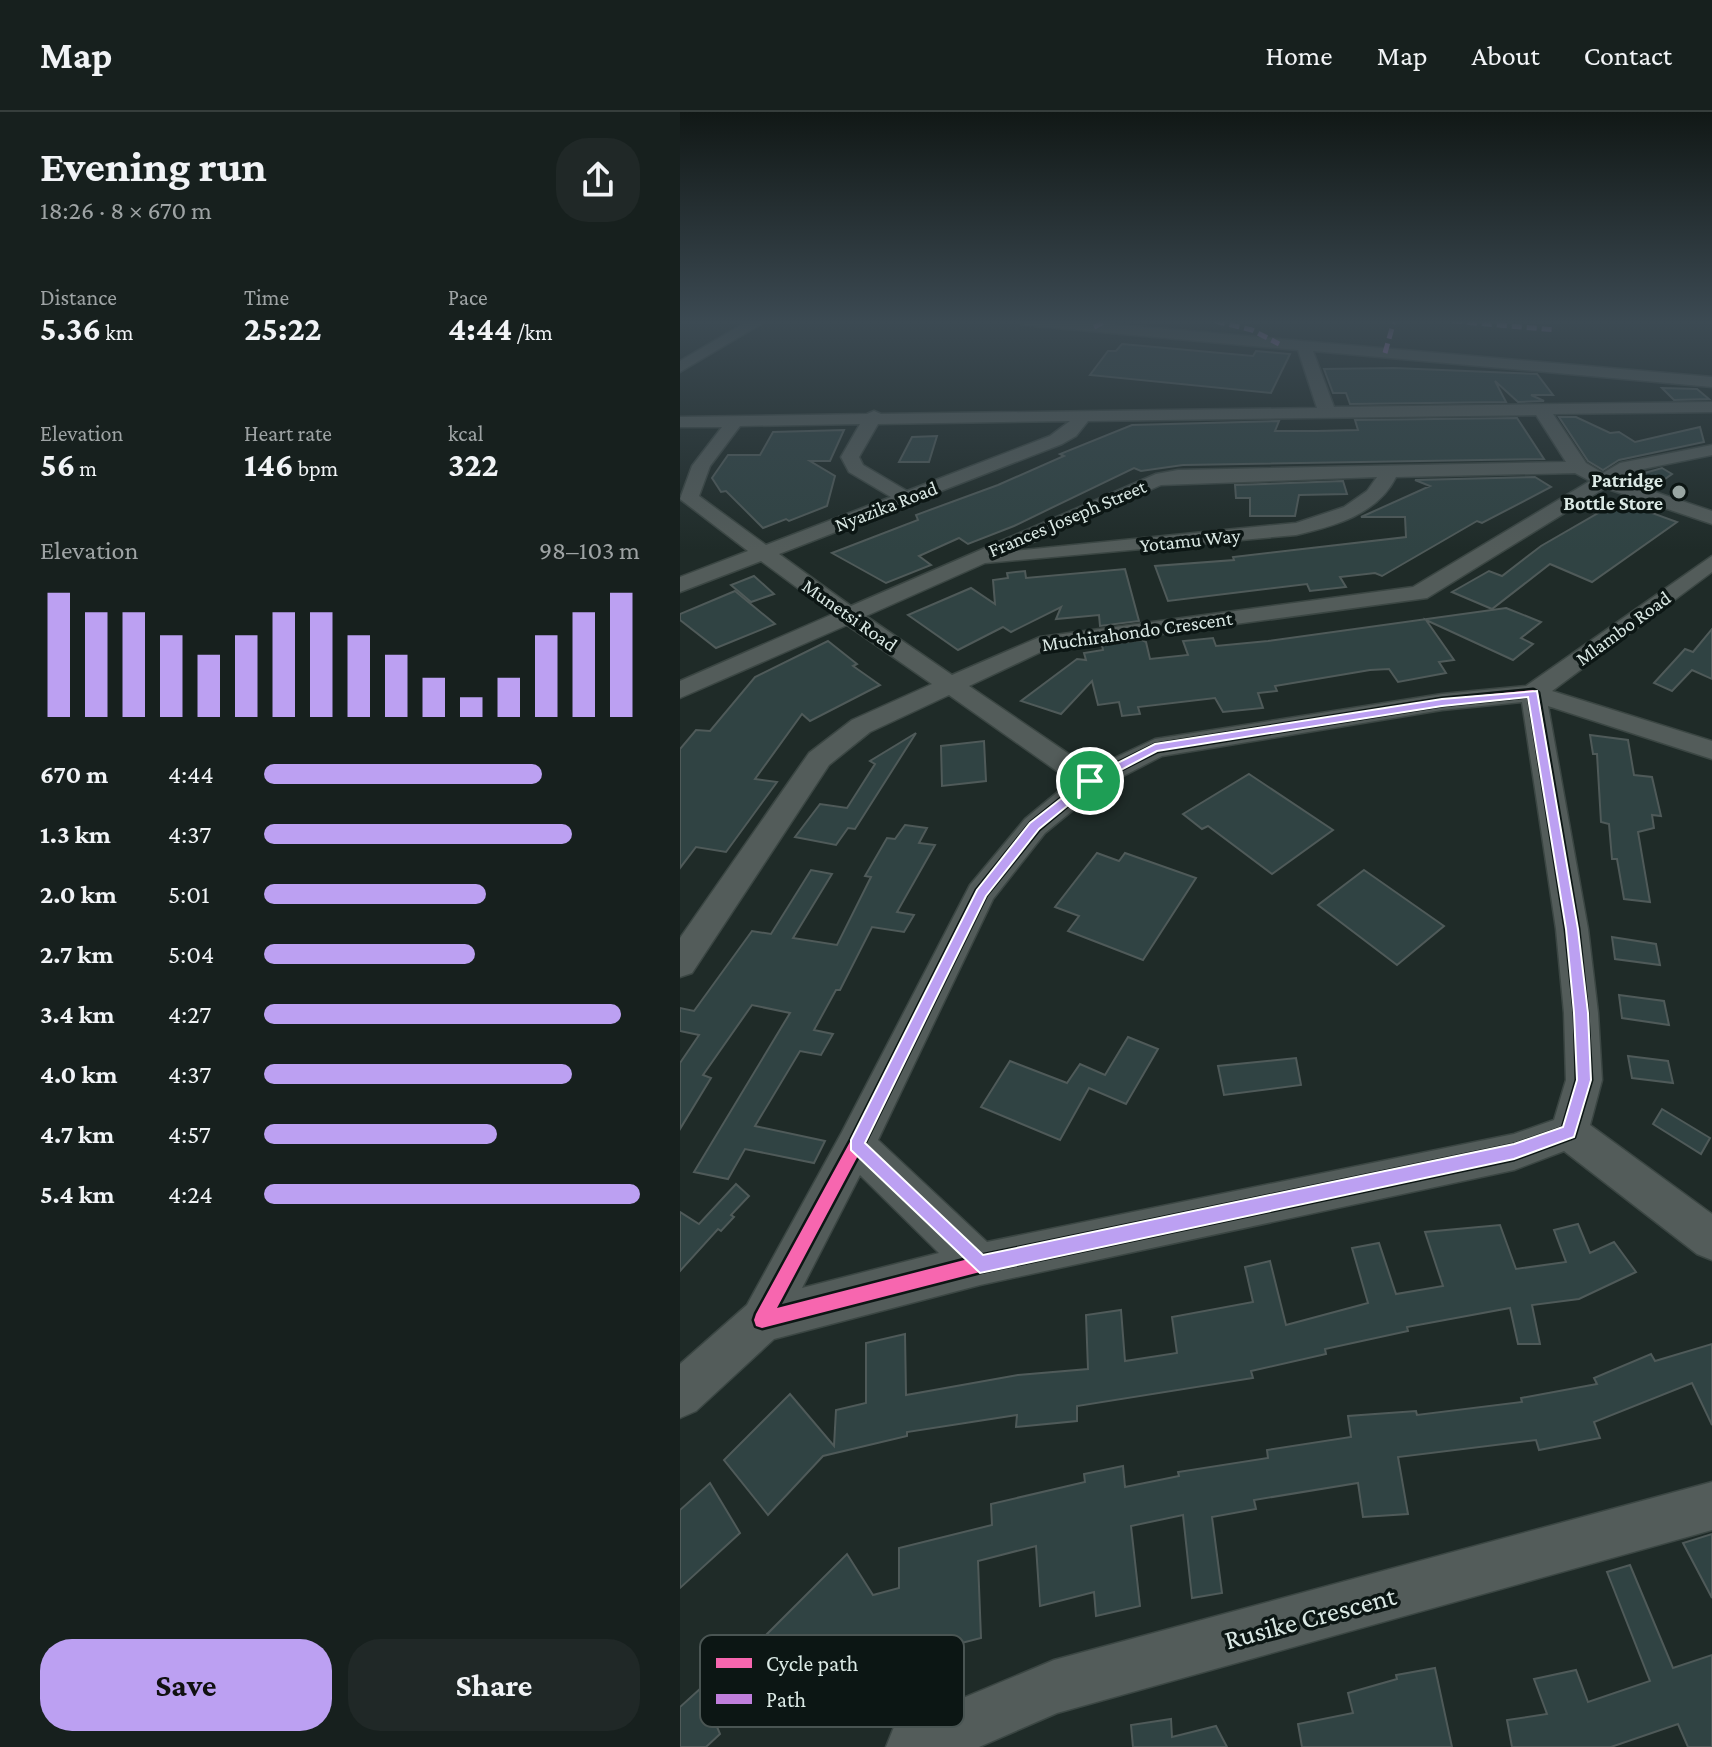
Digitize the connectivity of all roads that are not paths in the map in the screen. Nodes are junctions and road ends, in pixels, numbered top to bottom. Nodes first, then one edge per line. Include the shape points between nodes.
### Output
1 (1322, 397) edge
2 (1712, 407) edge
3 (1540, 408) junction
4 (1327, 412) junction
5 (1084, 415) junction
6 (874, 416) junction
7 (736, 420) junction
8 (680, 422) edge
9 (1712, 450) edge
10 (1579, 467) junction
11 (1389, 472) junction
12 (1603, 481) junction
13 (906, 498) junction
14 (1712, 518) edge
15 (763, 553) junction
16 (969, 560) junction
17 (1712, 562) edge
18 (680, 585) edge
19 (850, 616) junction
20 (710, 677) junction
21 (948, 683) junction
22 (680, 690) edge
23 (1533, 693) junction
24 (680, 710) edge
25 (1712, 750) edge
26 (1090, 781) junction
27 (680, 964) edge
28 (1569, 1132) junction
29 (856, 1145) junction
30 (1712, 1239) edge
31 (980, 1264) junction
32 (762, 1320) junction
33 (680, 1395) edge
34 (1712, 1506) edge
35 (964, 1726) edge
36 (961, 1727) edge
37 (914, 1747) edge

1 - 4 street
2 - 3 street
3 - 4 street
3 - 10 street
4 - 5 street
5 - 6 street
5 - 13 street, Nyazika Road via 1056,440
6 - 7 street
6 - 13 street via 850,457 856,468
7 - 8 street
7 - 15 street, Munetsi Road via 699,468 689,498
9 - 12 street, Muchirahondo Crescent via 1627,467
10 - 11 street, Frances Joseph Street
10 - 12 street
11 - 16 street, Frances Joseph Street via 1156,480
11 - 16 street, Yotamu Way via 1371,501 1296,529
12 - 14 street
12 - 21 street, Muchirahondo Crescent via 1419,593 1040,644
13 - 15 street, Nyazika Road
15 - 18 street, Nyazika Road
15 - 19 street, Munetsi Road
16 - 19 street, Frances Joseph Street
17 - 23 street, Mlambo Road
19 - 20 street, Frances Joseph Street
19 - 21 street, Munetsi Road
20 - 22 street, Frances Joseph Street
20 - 24 street
21 - 26 street, Munetsi Road
21 - 27 street, Muchirahondo Crescent via 861,726 819,759
23 - 25 street
23 - 26 street via 1442,702 1155,748
23 - 28 street via 1581,1013 1584,1080
26 - 29 street via 1035,826 981,893
28 - 30 street
28 - 31 street via 1514,1152
29 - 31 street
29 - 32 street
31 - 32 street
32 - 33 street
34 - 35 street, Rusike Crescent via 1054,1687
36 - 37 street, Rusike Crescent

